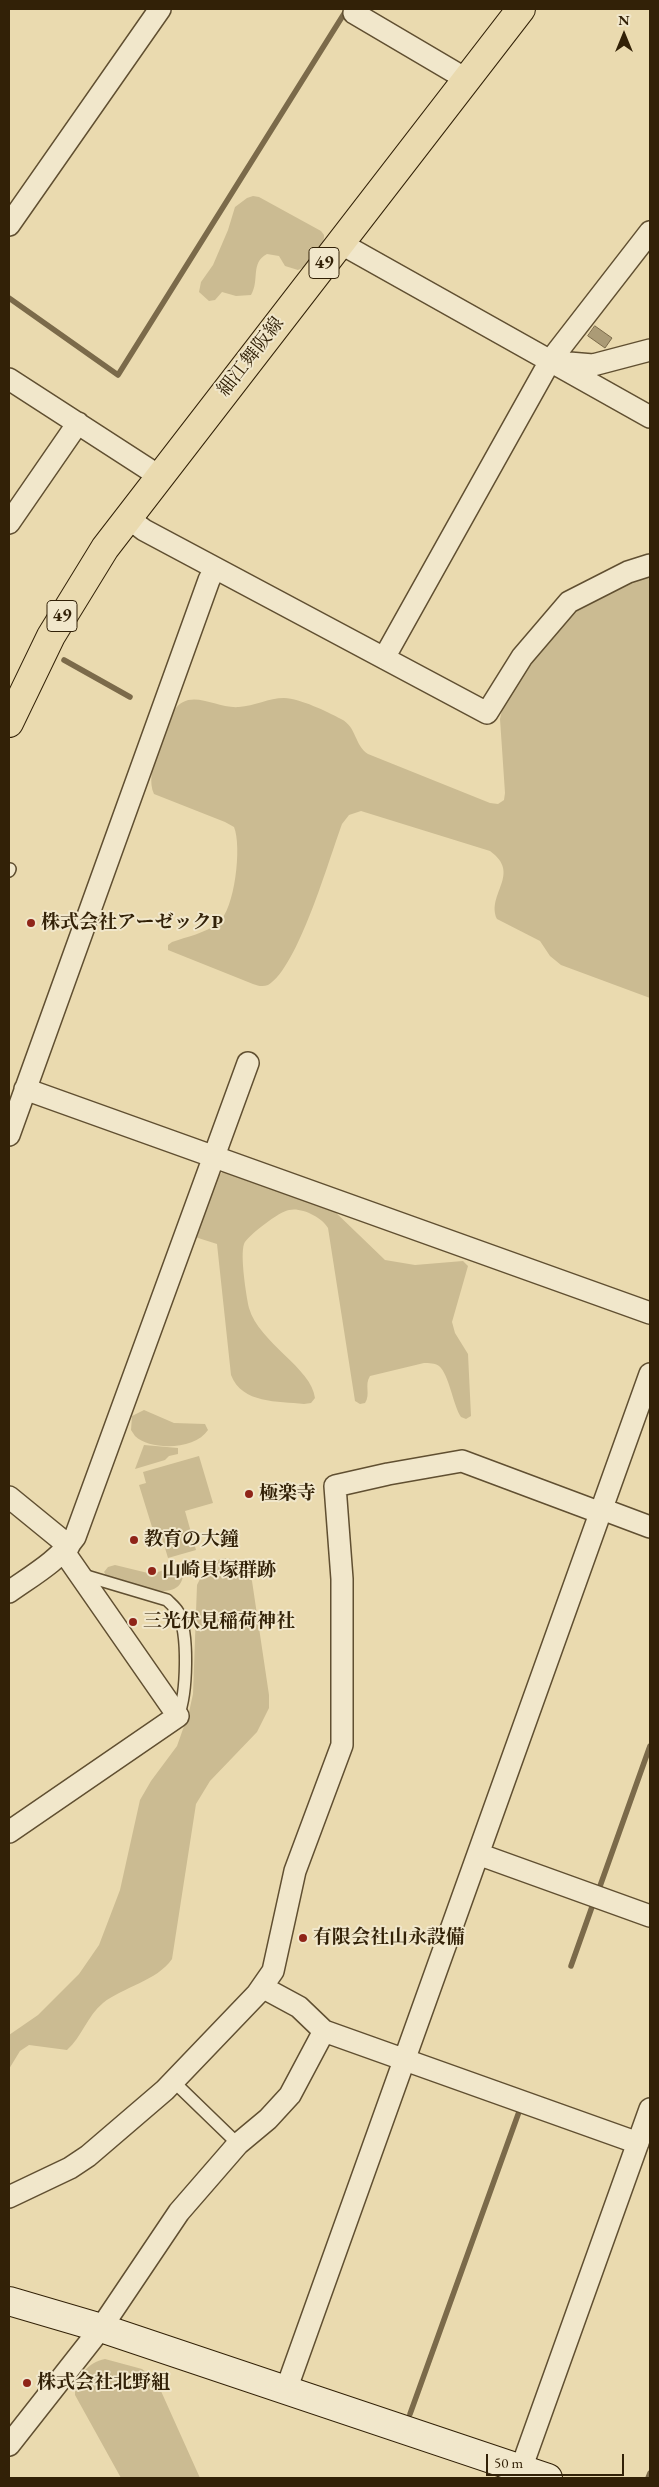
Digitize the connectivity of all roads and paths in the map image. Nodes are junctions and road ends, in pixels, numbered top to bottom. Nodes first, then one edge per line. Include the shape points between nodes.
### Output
1 (160, 9) edge
2 (357, 9) edge
3 (521, 9) edge
4 (466, 79) junction
5 (9, 225) edge
6 (650, 232) edge
7 (340, 243) junction
8 (650, 350) edge
9 (550, 361) junction
10 (9, 379) edge
11 (650, 417) edge
12 (78, 423) junction
13 (159, 476) junction
14 (127, 517) junction
15 (9, 523) edge
16 (650, 565) edge
17 (215, 568) junction
18 (384, 658) junction
19 (9, 723) edge
20 (248, 1063) dead end
21 (25, 1089) junction
22 (9, 1135) edge
23 (214, 1157) junction
24 (650, 1313) edge
25 (650, 1374) edge
26 (9, 1497) edge
27 (601, 1511) junction
28 (650, 1527) edge
29 (66, 1549) junction
30 (80, 1574) junction
31 (9, 1592) edge
32 (178, 1716) junction
33 (9, 1832) edge
34 (478, 1854) junction
35 (650, 1916) edge
36 (262, 1987) junction
37 (324, 2031) junction
38 (405, 2060) junction
39 (174, 2082) junction
40 (650, 2109) edge
41 (638, 2142) junction
42 (238, 2144) junction
43 (9, 2197) edge
44 (9, 2301) edge
45 (101, 2328) junction
46 (286, 2390) junction
47 (9, 2445) edge
48 (521, 2469) junction
49 (548, 2478) edge

1 - 5 street
2 - 4 street via 354,13
3 - 4 main road, 細江舞阪線 / 49
4 - 7 main road, 細江舞阪線 / 49
6 - 9 street
7 - 9 street
7 - 13 main road, 細江舞阪線 / 49
8 - 9 street via 594,365
9 - 11 street
9 - 18 street
10 - 12 street
12 - 13 street
12 - 15 street
13 - 14 main road, 細江舞阪線 / 49
14 - 17 street via 144,530
14 - 19 main road, 細江舞阪線 / 49 via 68,606
16 - 18 street via 628,572 569,602 522,657 487,713
17 - 18 street
17 - 21 street
20 - 23 street
21 - 22 street
21 - 23 street
23 - 24 street
23 - 29 street via 85,1513
25 - 27 street
26 - 29 street
27 - 28 street
27 - 34 street
27 - 36 street via 462,1461 336,1486 342,1579 342,1745 294,1871 273,1971
29 - 30 street
29 - 31 street
30 - 32 street
30 - 32 lane via 167,1600 177,1610 182,1622 186,1684
32 - 33 street
34 - 35 street
34 - 38 street
36 - 37 street via 299,2007
36 - 39 street
37 - 38 street
37 - 42 street via 290,2095
38 - 41 street
38 - 46 street
39 - 42 lane
39 - 43 street via 88,2156
40 - 41 street
41 - 48 street
42 - 45 street via 179,2212
44 - 45 street
45 - 46 street
45 - 47 street
46 - 48 street
48 - 49 street

